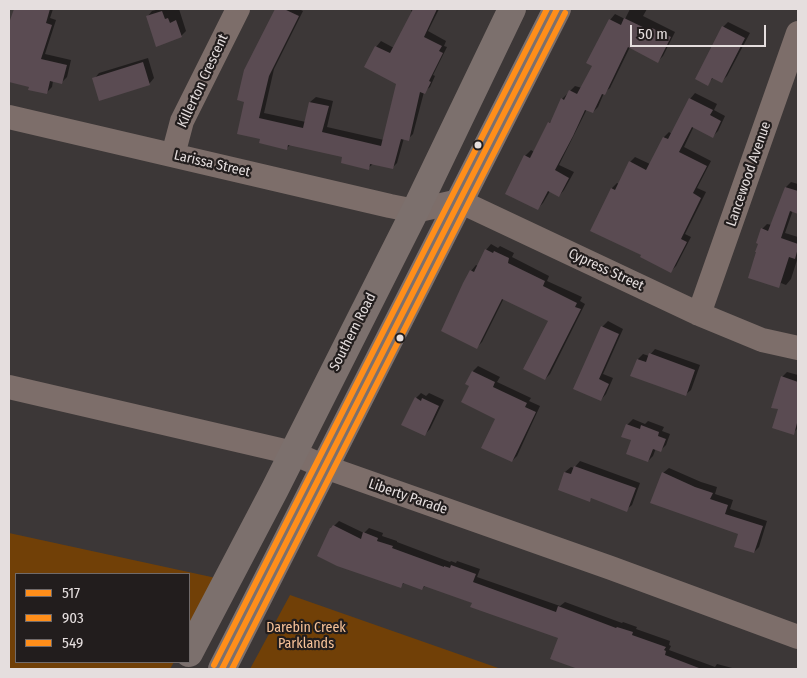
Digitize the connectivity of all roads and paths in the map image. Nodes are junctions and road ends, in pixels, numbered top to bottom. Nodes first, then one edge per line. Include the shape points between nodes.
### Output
1 (238, 9) edge
2 (512, 9) edge
3 (557, 9) edge
4 (798, 34) edge
5 (9, 116) edge
6 (173, 155) junction
7 (460, 201) junction
8 (415, 211) junction
9 (699, 314) junction
10 (798, 348) edge
11 (9, 387) edge
12 (293, 453) junction
13 (325, 467) junction
14 (798, 637) edge
15 (190, 651) edge
16 (222, 669) edge

1 - 6 street, Killerton Crescent via 182,121
2 - 8 main road, Southern Road
3 - 7 main road
4 - 9 street, Lancewood Avenue
5 - 6 street, Larissa Street
6 - 8 street, Larissa Street
7 - 8 street
7 - 9 street, Cypress Street
7 - 13 main road
8 - 12 main road, Southern Road
9 - 10 street, Cypress Street via 762,340
11 - 12 street, Liberty Parade
12 - 13 street, Liberty Parade
12 - 15 main road, Southern Road
13 - 14 street, Liberty Parade
13 - 16 main road

